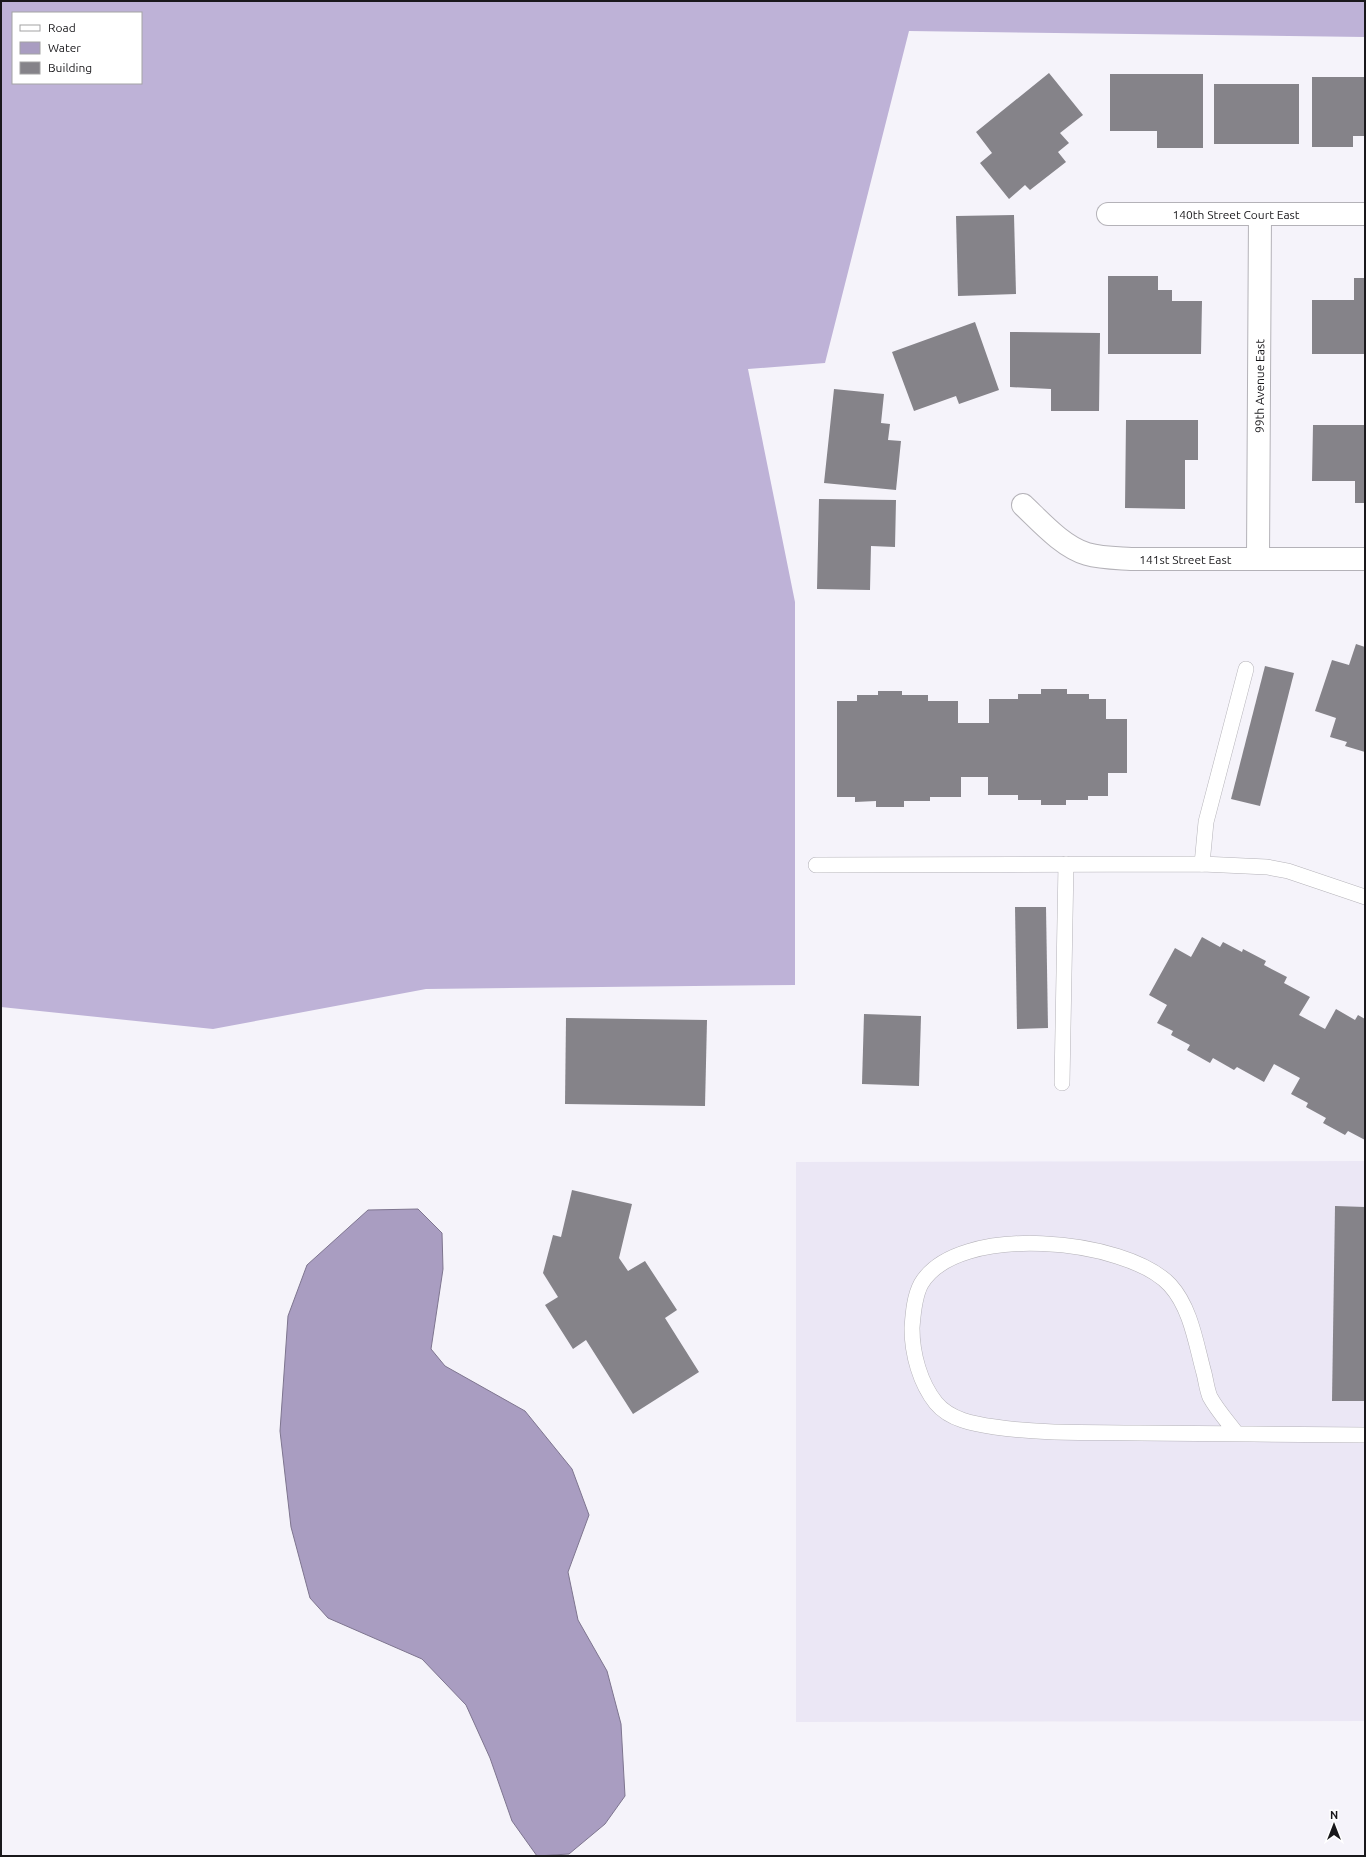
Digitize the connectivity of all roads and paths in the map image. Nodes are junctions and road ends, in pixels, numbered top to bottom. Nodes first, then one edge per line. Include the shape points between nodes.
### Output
1 (1108, 214) dead end
2 (1260, 214) junction
3 (1365, 214) edge
4 (1023, 505) dead end
5 (1258, 558) junction
6 (1365, 559) edge
7 (1246, 668) dead end
8 (1066, 864) junction
9 (1202, 864) junction
10 (816, 865) dead end
11 (1365, 897) edge
12 (1062, 1083) dead end
13 (1237, 1434) junction
14 (1365, 1435) edge

1 - 2 street, 140th Street Court East
2 - 3 street, 140th Street Court East
2 - 5 street, 99th Avenue East
4 - 5 street, 141st Street East via 1058,538 1086,554 1131,559
5 - 6 street, 141st Street East
7 - 9 lane via 1206,822
8 - 9 lane
8 - 10 lane
8 - 12 lane
9 - 11 lane via 1267,867 1288,871
13 - 13 lane via 1040,1431 993,1427 953,1417 938,1405 927,1390 912,1342 913,1313 921,1285 937,1267 961,1253 992,1245 1034,1244 1081,1248 1120,1257 1169,1284 1181,1301 1191,1326 1210,1396
13 - 14 lane

